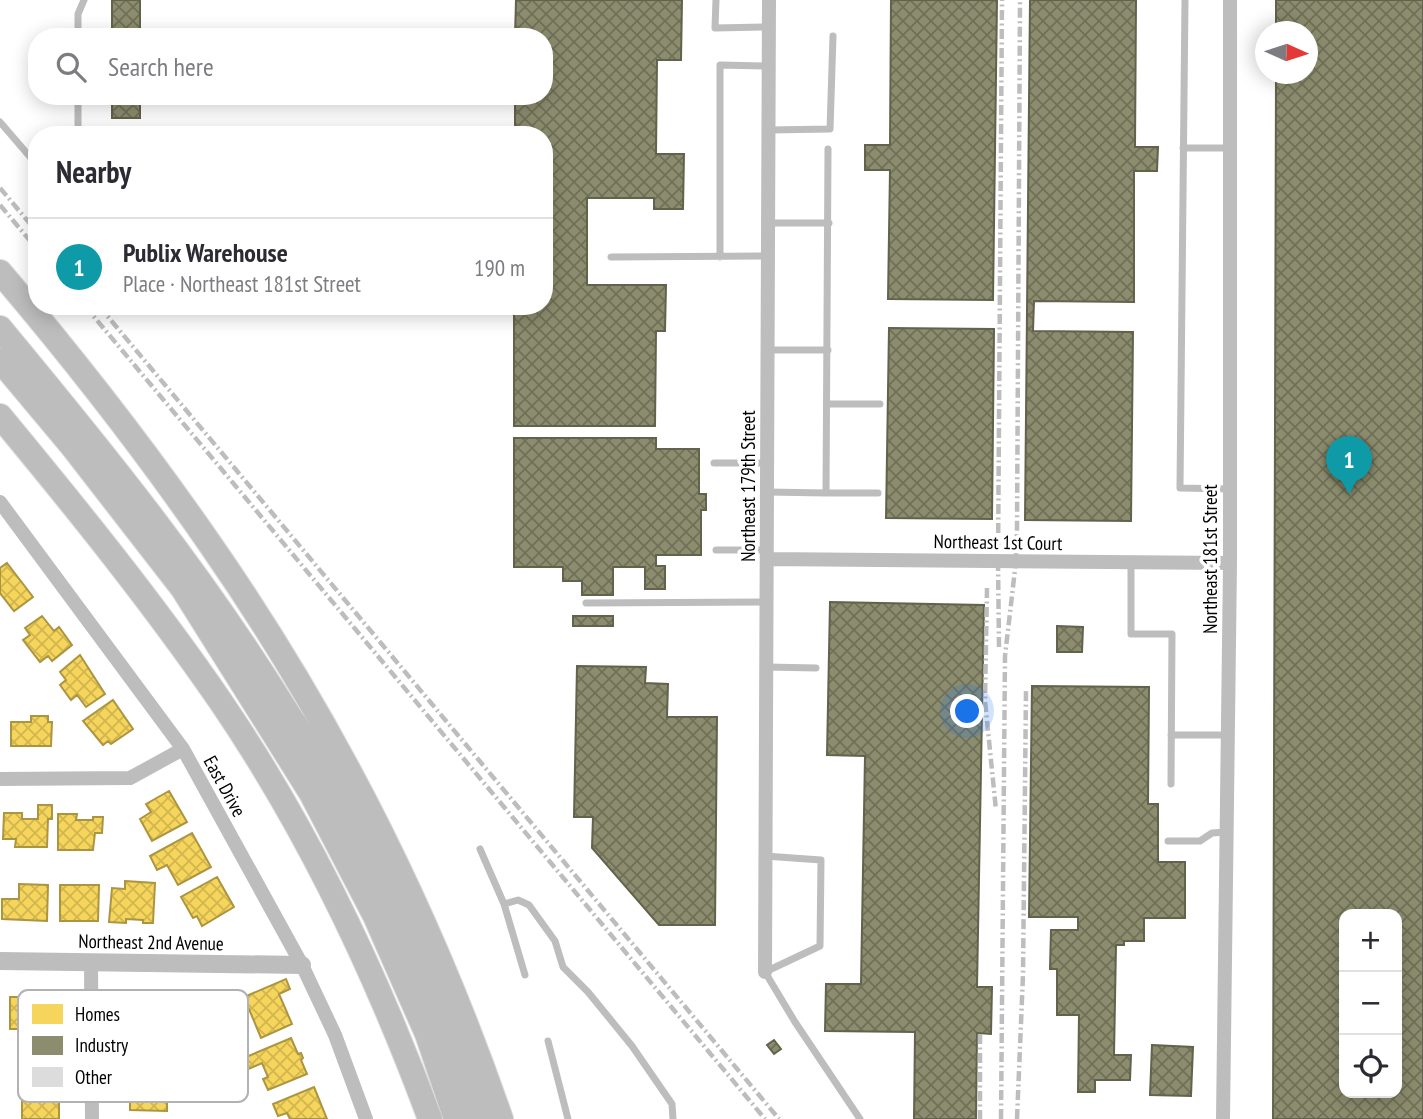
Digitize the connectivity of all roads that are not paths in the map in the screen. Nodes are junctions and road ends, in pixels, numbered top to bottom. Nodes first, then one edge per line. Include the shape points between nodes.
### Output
1 (84, 0) edge
2 (716, 0) edge
3 (769, 0) edge
4 (1185, 0) edge
5 (1230, 0) edge
6 (769, 27) junction
7 (78, 28) edge
8 (833, 36) dead end
9 (769, 66) junction
10 (78, 105) edge
11 (0, 122) edge
12 (78, 126) edge
13 (769, 130) junction
14 (1183, 148) junction
15 (1230, 148) junction
16 (828, 149) dead end
17 (28, 155) edge
18 (768, 223) junction
19 (829, 223) junction
20 (611, 257) dead end
21 (720, 257) junction
22 (768, 257) junction
23 (0, 272) edge
24 (28, 307) edge
25 (34, 315) edge
26 (0, 328) edge
27 (768, 350) junction
28 (828, 350) junction
29 (0, 360) edge
30 (827, 404) junction
31 (880, 404) dead end
32 (0, 416) edge
33 (714, 463) dead end
34 (767, 463) junction
35 (1230, 489) junction
36 (767, 492) junction
37 (878, 492) dead end
38 (826, 493) junction
39 (0, 502) edge
40 (716, 551) dead end
41 (767, 555) junction
42 (1131, 563) junction
43 (1230, 563) junction
44 (767, 602) junction
45 (586, 603) dead end
46 (766, 667) junction
47 (816, 668) dead end
48 (1171, 735) junction
49 (1227, 735) junction
50 (183, 749) junction
51 (0, 779) edge
52 (1171, 784) dead end
53 (1226, 832) junction
54 (1168, 841) dead end
55 (480, 849) dead end
56 (765, 856) junction
57 (503, 904) junction
58 (0, 961) edge
59 (91, 962) junction
60 (302, 965) junction
61 (765, 972) junction
62 (525, 975) dead end
63 (91, 990) edge
64 (548, 1041) dead end
65 (366, 1119) edge
66 (430, 1119) edge
67 (456, 1119) edge
68 (480, 1119) edge
69 (501, 1119) edge
70 (568, 1119) edge
71 (673, 1119) edge
72 (860, 1119) edge
73 (1223, 1119) edge

1 - 7 lane
2 - 6 lane via 715,28
3 - 6 street, Northeast 179th Street
4 - 14 lane
5 - 15 street, Northeast 181st Street
6 - 9 street, Northeast 179th Street
8 - 13 lane via 830,129
9 - 13 street, Northeast 179th Street
9 - 21 lane via 720,65
10 - 12 lane
11 - 17 lane
13 - 18 street, Northeast 179th Street
14 - 15 lane
14 - 35 lane via 1180,488
15 - 35 street, Northeast 181st Street
16 - 19 lane
18 - 19 lane
18 - 22 street, Northeast 179th Street
19 - 28 lane
20 - 21 lane
21 - 22 lane
22 - 27 street, Northeast 179th Street
23 - 24 highway
25 - 69 highway via 211,544 288,665 373,818 424,922
26 - 68 highway via 190,566 330,780 418,962
27 - 28 lane
27 - 34 street, Northeast 179th Street
28 - 30 lane
29 - 67 highway via 183,589 311,793 375,915 427,1034
30 - 31 lane
30 - 38 lane
32 - 66 highway via 150,602 283,801 376,982
33 - 34 lane
34 - 36 street, Northeast 179th Street
35 - 43 street, Northeast 181st Street
36 - 38 lane
36 - 41 street, Northeast 179th Street
37 - 38 lane
39 - 50 street, East Drive
40 - 41 lane
41 - 42 street, Northeast 1st Court
41 - 44 street, Northeast 179th Street
42 - 43 street, Northeast 1st Court
42 - 48 lane via 1131,634 1172,634
43 - 49 street, Northeast 181st Street
44 - 45 lane
44 - 46 street, Northeast 179th Street
46 - 47 lane
46 - 56 street, Northeast 179th Street
48 - 49 lane
48 - 52 lane
49 - 53 street, Northeast 181st Street
50 - 51 street via 130,778
50 - 60 street, East Drive
53 - 54 lane via 1212,833 1200,841
53 - 73 street, Northeast 181st Street
55 - 57 lane
56 - 61 street, Northeast 179th Street
56 - 61 lane via 821,860 820,946
57 - 62 lane
57 - 71 lane via 518,900 529,905 555,941 563,967 632,1046 672,1104
58 - 59 street, Northeast 2nd Avenue
59 - 60 street, Northeast 2nd Avenue
59 - 63 street
60 - 65 street, East Drive via 335,1035
61 - 72 lane
64 - 70 lane

